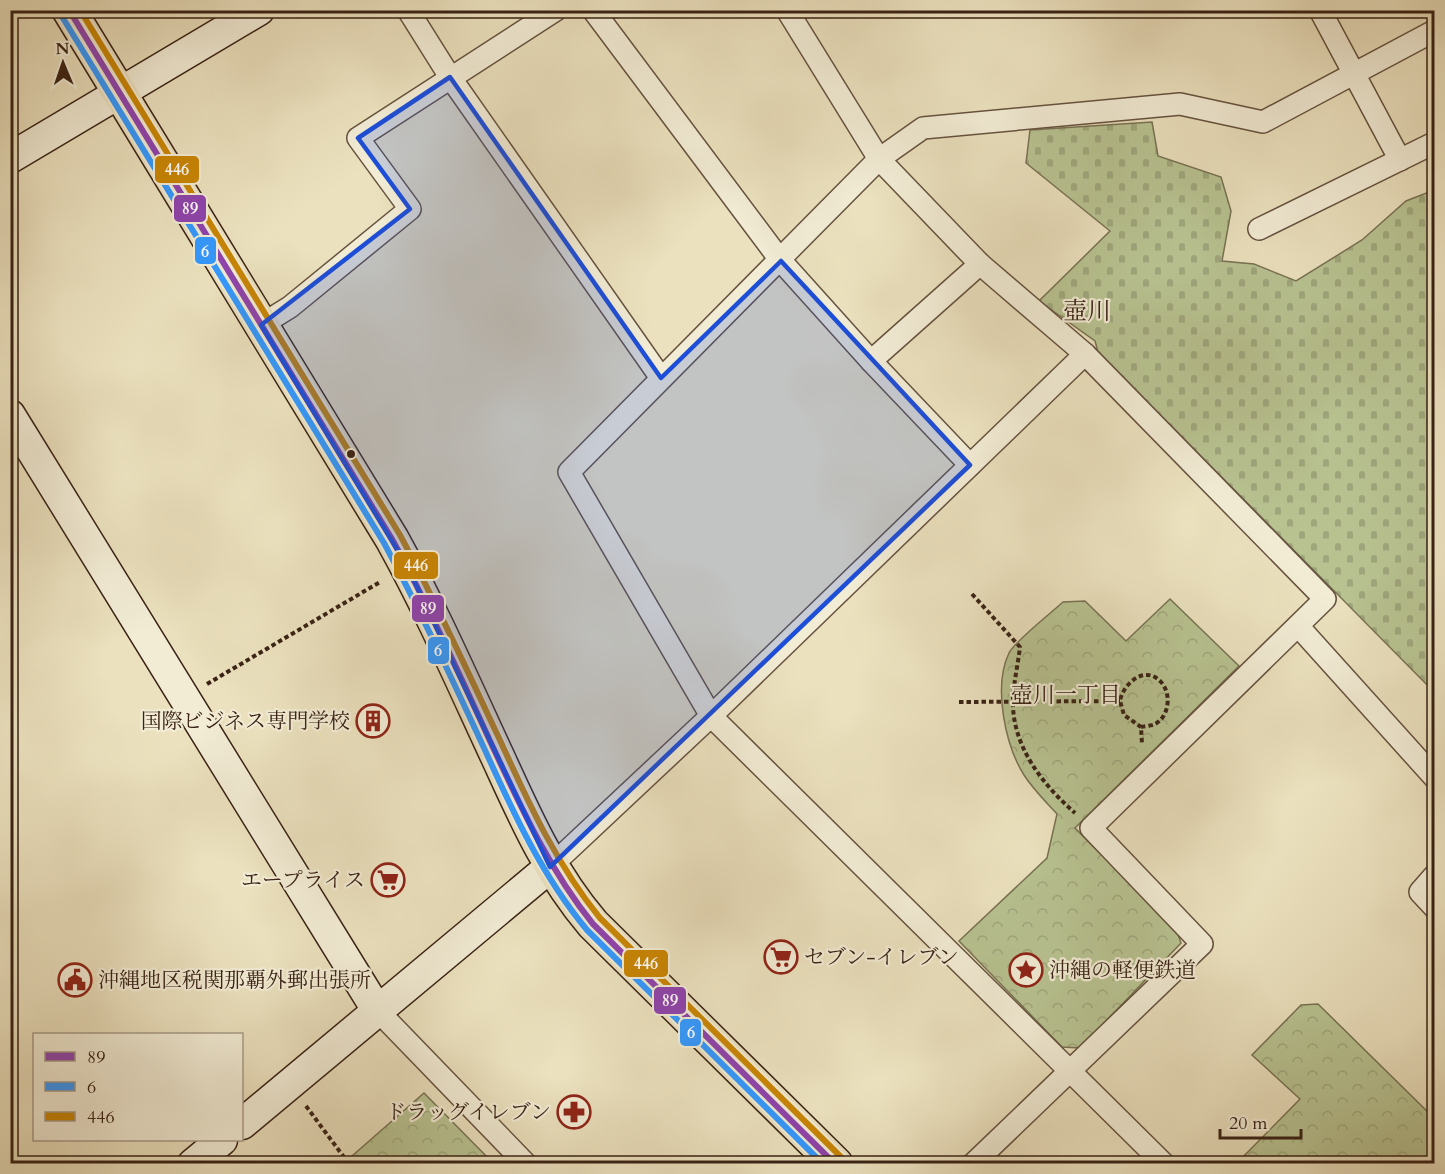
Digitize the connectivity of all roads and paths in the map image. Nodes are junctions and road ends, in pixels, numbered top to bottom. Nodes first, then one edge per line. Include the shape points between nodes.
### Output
1 (69, 10) edge
2 (259, 10) edge
3 (408, 10) edge
4 (556, 10) edge
5 (593, 10) edge
6 (788, 10) edge
7 (1320, 10) edge
8 (1434, 31) edge
9 (1352, 74) junction
10 (450, 77) junction
11 (119, 93) junction
12 (1434, 143) edge
13 (10, 158) edge
14 (879, 159) junction
15 (1401, 160) junction
16 (1259, 229) dead end
17 (781, 261) junction
18 (980, 264) junction
19 (261, 325) junction
20 (1085, 354) junction
21 (871, 361) junction
22 (661, 378) junction
23 (10, 415) edge
24 (970, 465) junction
25 (380, 582) dead end
26 (972, 594) dead end
27 (1299, 627) junction
28 (199, 689) dead end
29 (1013, 700) junction
30 (1120, 701) junction
31 (959, 702) dead end
32 (711, 716) junction
33 (1141, 727) junction
34 (1434, 777) edge
35 (1144, 778) junction
36 (1091, 828) junction
37 (550, 867) junction
38 (1434, 876) edge
39 (1434, 907) edge
40 (376, 1010) junction
41 (1070, 1072) junction
42 (303, 1102) dead end
43 (243, 1123) edge
44 (221, 1141) edge
45 (193, 1164) edge
46 (349, 1164) edge
47 (526, 1164) edge
48 (836, 1164) edge
49 (973, 1164) edge
50 (1164, 1164) edge

1 - 11 highway
2 - 11 street
3 - 10 street
4 - 10 street
5 - 17 street
6 - 14 street
7 - 9 street
8 - 9 street
9 - 14 street via 1263,122 1180,104 923,128
9 - 15 street
10 - 19 street via 358,138 410,209 290,307
10 - 22 street
11 - 13 street
11 - 19 highway
12 - 15 street
14 - 17 street
14 - 18 street
15 - 16 street
17 - 21 street
17 - 22 street
18 - 20 street
18 - 21 street
19 - 37 highway via 407,566
20 - 24 street
20 - 27 street via 1325,599
21 - 24 street
22 - 32 street via 569,472
23 - 40 street
24 - 32 street
25 - 28 path
26 - 29 path via 1020,647
27 - 34 street
27 - 35 street
29 - 30 path
29 - 31 path
29 - 36 path via 1026,756 1040,778
30 - 33 path via 1124,715
30 - 33 path via 1128,683 1137,677 1150,676 1161,681 1167,708 1154,725
32 - 37 street
32 - 41 street
33 - 35 path
35 - 36 street
36 - 41 street via 1202,944
37 - 40 street
37 - 48 highway via 593,924
38 - 39 street via 1420,892
40 - 43 street
40 - 47 street
41 - 49 street
41 - 50 street
42 - 46 path
44 - 45 street

